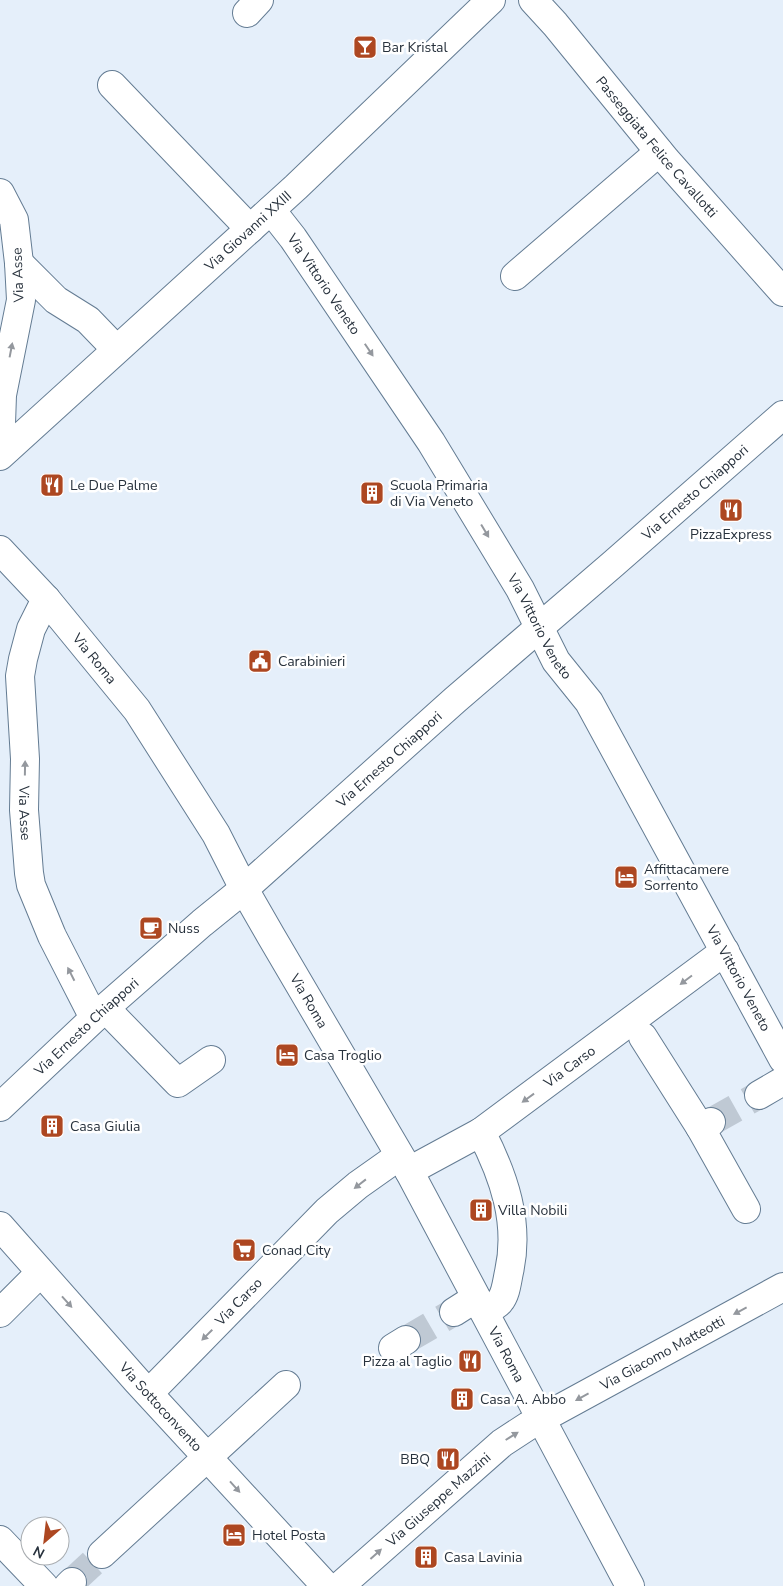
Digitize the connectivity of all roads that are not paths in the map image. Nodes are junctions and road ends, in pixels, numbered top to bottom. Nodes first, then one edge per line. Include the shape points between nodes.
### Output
1 (491, 0) edge
2 (533, 0) edge
3 (112, 85) dead end
4 (659, 152) junction
5 (0, 193) edge
6 (271, 210) junction
7 (250, 229) junction
8 (20, 263) junction
9 (515, 276) dead end
10 (783, 292) edge
11 (116, 350) junction
12 (783, 415) edge
13 (3, 453) edge
14 (0, 550) edge
15 (46, 599) junction
16 (539, 628) junction
17 (244, 889) junction
18 (725, 951) junction
19 (99, 1013) junction
20 (644, 1037) dead end
21 (781, 1053) edge
22 (211, 1060) dead end
23 (783, 1081) edge
24 (759, 1096) tunnel mouth
25 (0, 1107) edge
26 (481, 1132) junction
27 (404, 1164) junction
28 (746, 1209) dead end
29 (0, 1226) edge
30 (40, 1273) junction
31 (783, 1287) edge
32 (471, 1307) junction
33 (0, 1313) edge
34 (286, 1385) dead end
35 (148, 1393) junction
36 (542, 1419) junction
37 (208, 1457) junction
38 (0, 1540) edge
39 (102, 1554) tunnel mouth
40 (339, 1585) edge
41 (44, 1586) edge
42 (630, 1586) edge

1 - 6 street, Via Giovanni XXIII
2 - 4 street, Passeggiata Felice Cavallotti
3 - 7 street
4 - 9 street
4 - 10 street, Passeggiata Felice Cavallotti
5 - 8 street, Via Asse via 14,220
6 - 7 street, Via Giovanni XXIII
6 -> 16 street, Via Vittorio Veneto via 431,442 520,588
7 - 11 street, Via Giovanni XXIII
8 - 11 street via 56,300 88,320
13 -> 8 street, Via Asse via 2,395 21,300
11 - 13 street, Via Giovanni XXIII
12 - 16 street, Via Ernesto Chiappori
14 - 15 street, Via Roma
15 - 17 street, Via Roma via 137,710 216,834
19 -> 15 street, Via Asse via 52,936 29,873 20,676 31,629
16 - 17 street, Via Ernesto Chiappori via 447,706
16 - 18 street, Via Vittorio Veneto via 556,661 597,715
17 - 19 street, Via Ernesto Chiappori
17 - 27 street, Via Roma
18 - 21 street, Via Vittorio Veneto
18 -> 26 street, Via Carso
19 - 22 street, Via Asse via 178,1083
19 - 25 street, Via Ernesto Chiappori
20 - 28 street via 705,1124
23 - 24 street
26 - 27 street, Via Carso
26 - 32 street via 496,1160 504,1185 514,1240 507,1285 500,1302
27 - 32 street, Via Roma
27 -> 35 street, Via Carso via 358,1185 327,1211
29 - 30 street, Via Sottoconvento
30 - 33 street
30 -> 35 street, Via Sottoconvento
31 -> 36 street, Via Giacomo Matteotti
32 - 36 street, Via Roma
34 - 37 street
35 - 37 street, Via Sottoconvento
40 -> 36 street, Via Giuseppe Mazzini via 502,1443
36 - 42 street, Via Roma
37 - 39 street
37 -> 40 street, Via Sottoconvento
38 - 41 street

